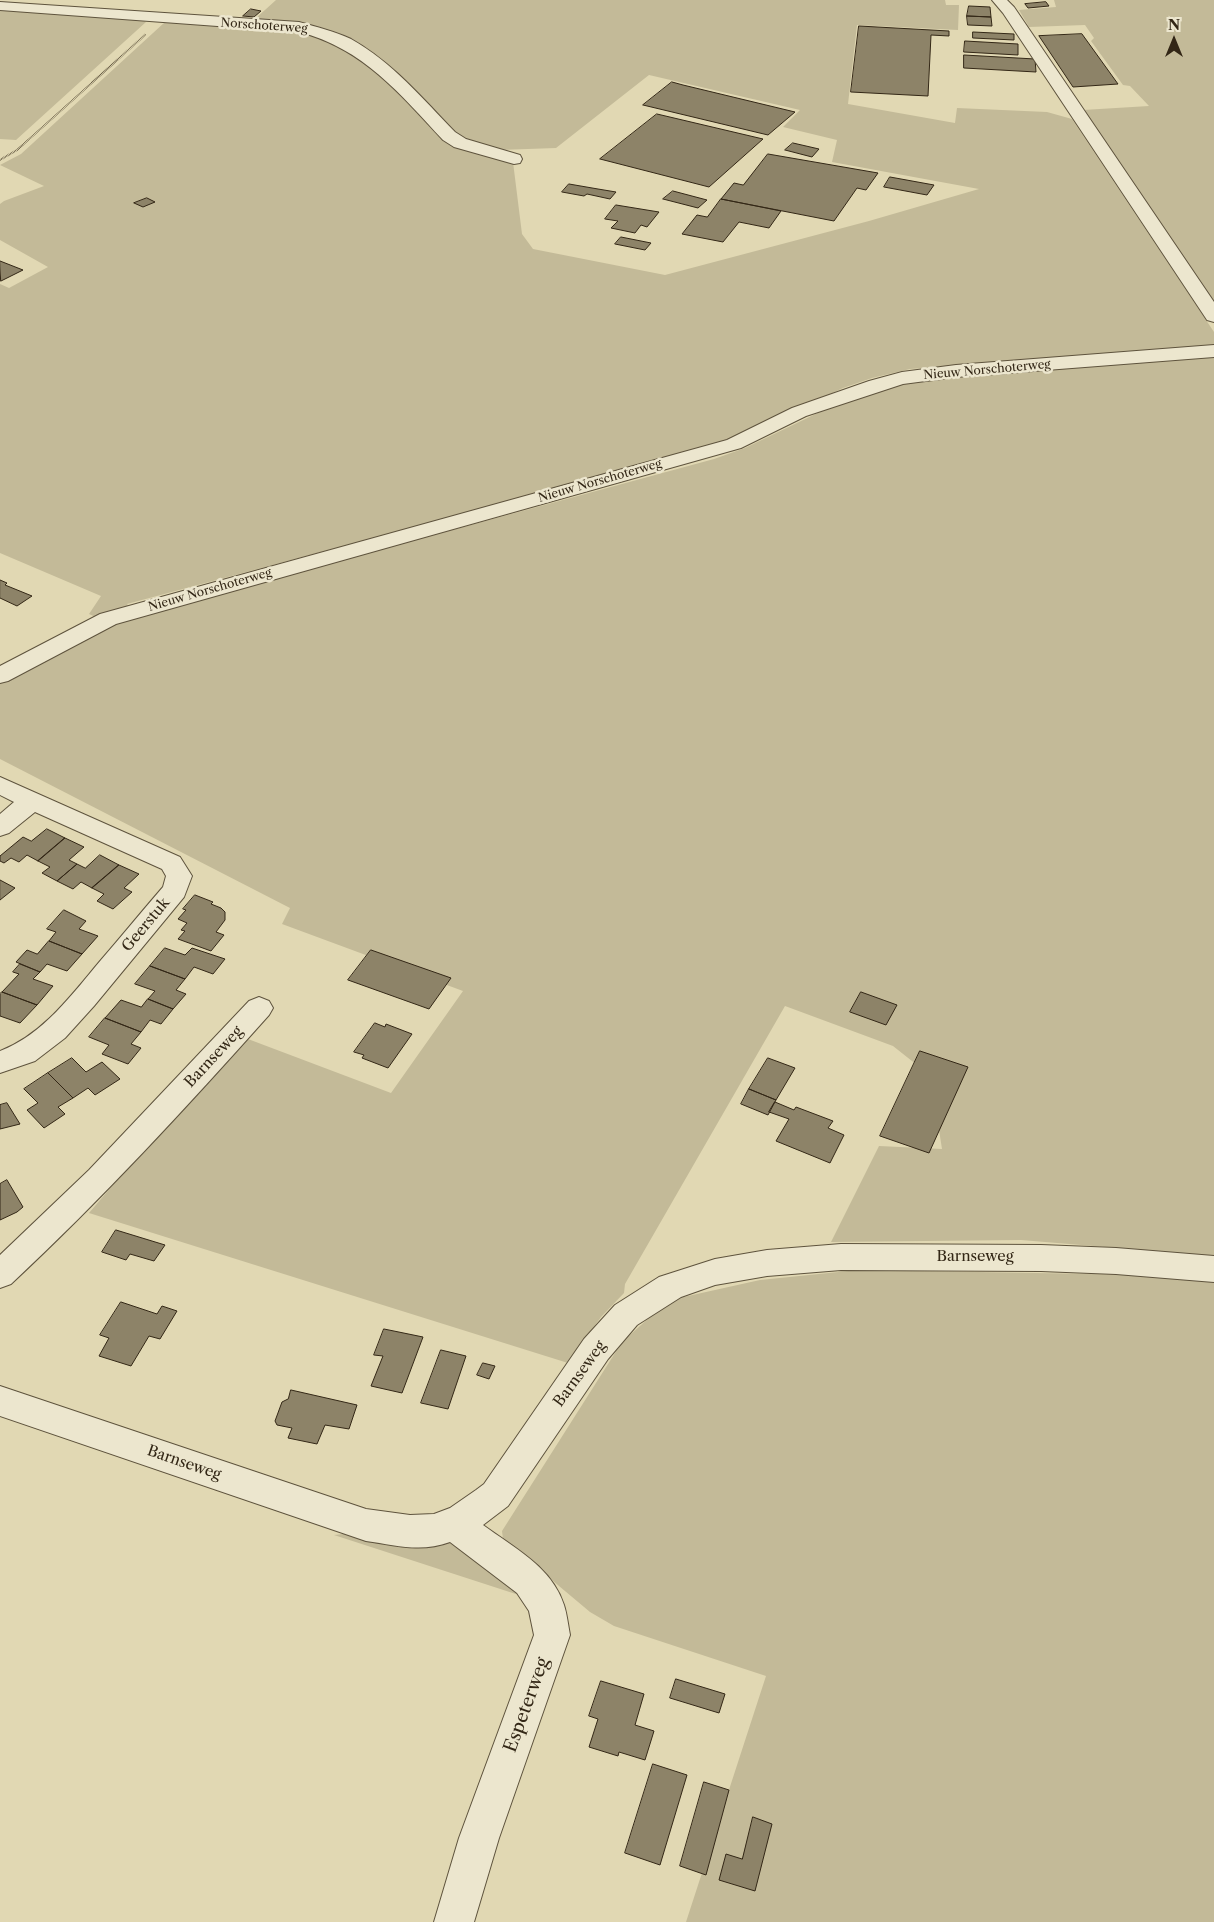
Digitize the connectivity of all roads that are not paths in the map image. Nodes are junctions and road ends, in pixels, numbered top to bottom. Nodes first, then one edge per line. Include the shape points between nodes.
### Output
1 (999, 0) edge
2 (0, 6) edge
3 (514, 159) dead end
4 (1214, 316) edge
5 (1214, 351) edge
6 (0, 676) edge
7 (0, 785) edge
8 (33, 802) junction
9 (0, 827) edge
10 (259, 1008) dead end
11 (0, 1062) edge
12 (1214, 1269) edge
13 (0, 1275) edge
14 (0, 1401) edge
15 (454, 1524) junction
16 (454, 1922) edge

1 - 4 street via 1015,18
2 - 3 street, Norschoterweg via 299,27 334,36 380,65 460,143
5 - 6 street, Nieuw Norschoterweg via 902,378 799,412 734,444 108,619
7 - 8 street, Geerstuk
8 - 9 street
8 - 11 street, Geerstuk via 171,863 179,876 175,890 55,1030 25,1054
10 - 13 street, Barnseweg via 107,1173
12 - 15 street, Barnseweg via 1050,1258 841,1257 741,1267 670,1286 626,1315 596,1349 496,1495
14 - 15 street, Barnseweg via 366,1526 424,1532
15 - 16 street, Espeterweg via 530,1581 546,1605 552,1635 479,1838

